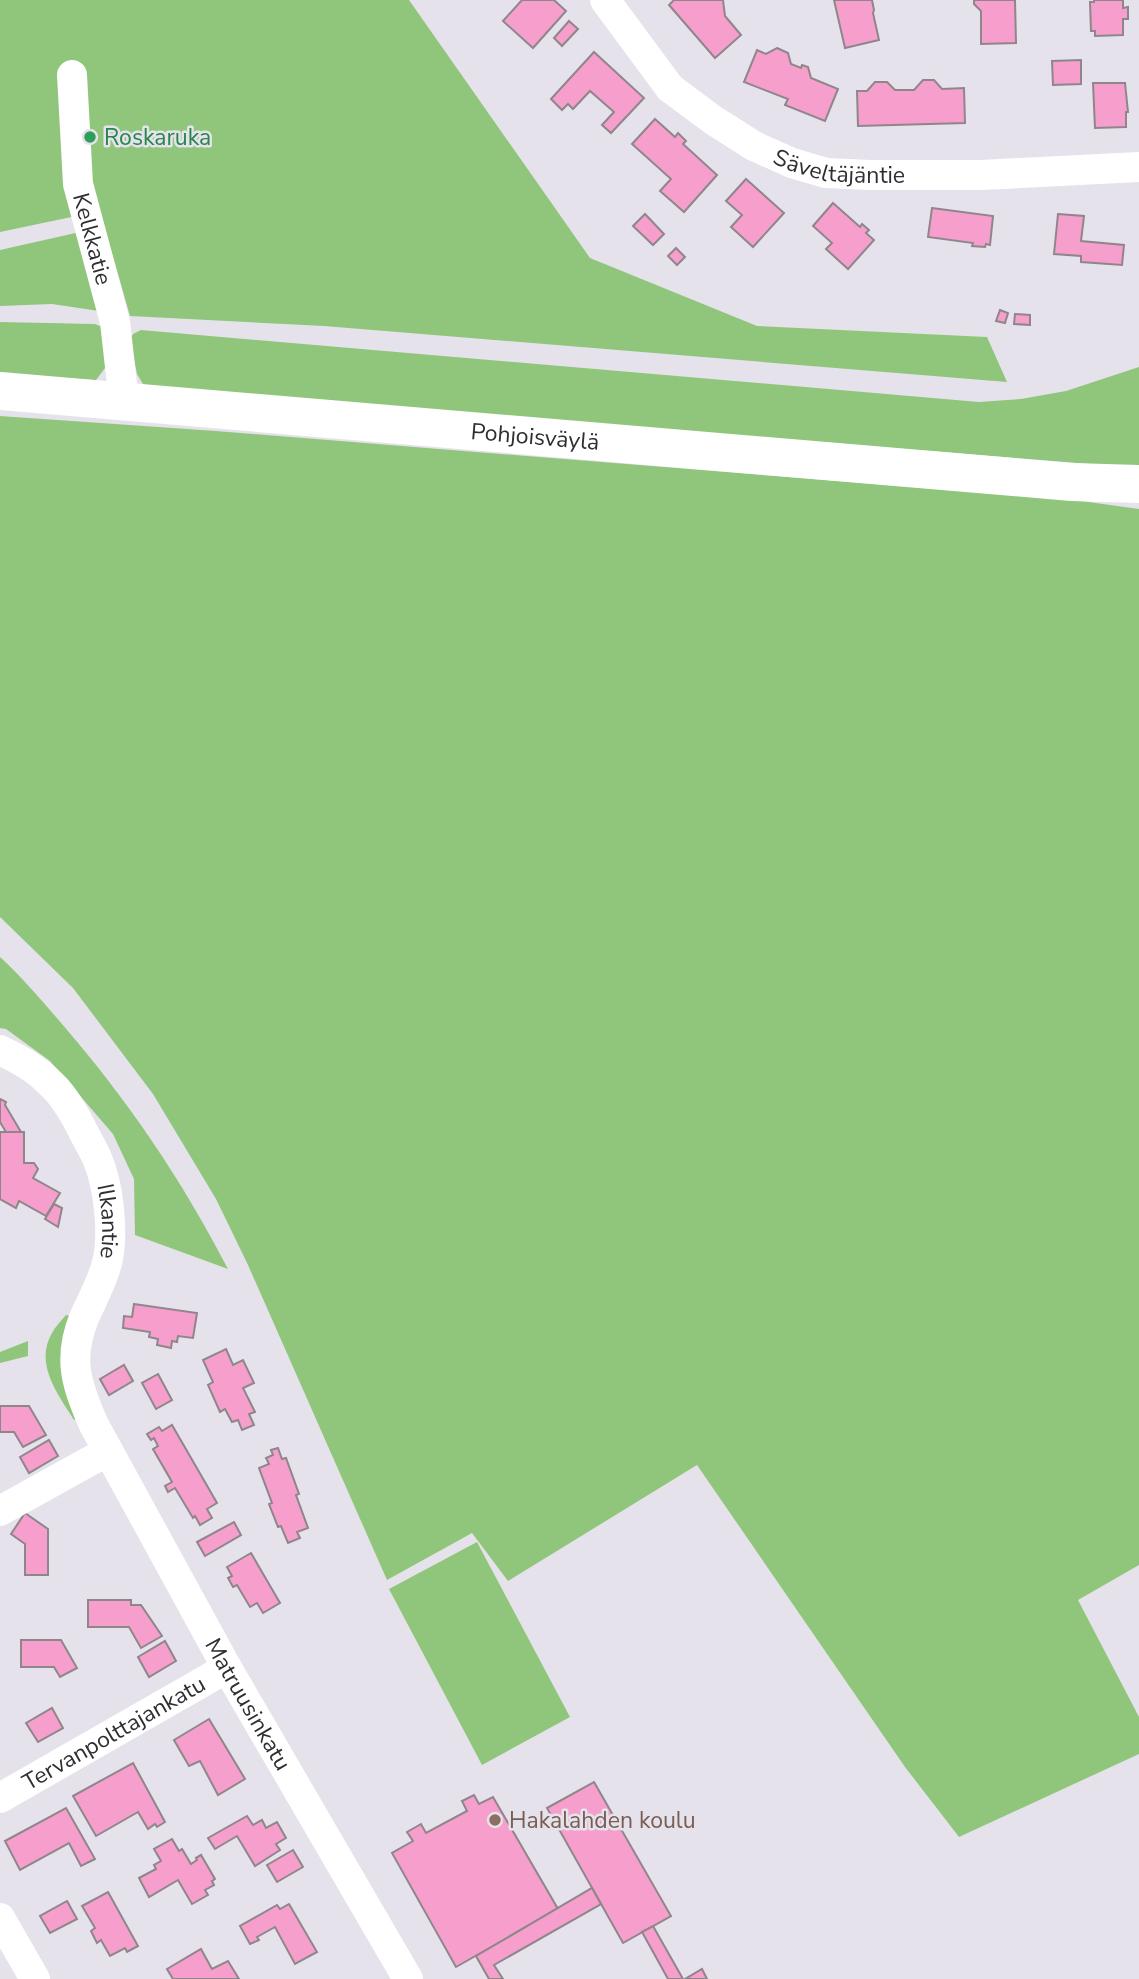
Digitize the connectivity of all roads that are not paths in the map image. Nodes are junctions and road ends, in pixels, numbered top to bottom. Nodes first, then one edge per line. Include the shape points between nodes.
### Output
1 (605, 0) edge
2 (72, 75) dead end
3 (1139, 167) edge
4 (0, 391) edge
5 (124, 402) junction
6 (1072, 482) junction
7 (1139, 484) edge
8 (1139, 493) edge
9 (0, 1050) edge
10 (101, 1438) junction
11 (0, 1511) edge
12 (227, 1668) junction
13 (0, 1798) edge
14 (0, 1918) edge
15 (35, 1979) edge
16 (408, 1979) edge

1 - 3 street, Säveltäjäntie via 670,88 754,146 792,163 826,173 870,175
2 - 5 street, Kelkkatie via 78,184 113,311
4 - 5 main road, Pohjoisväylä
5 - 6 main road, Pohjoisväylä
6 - 7 main road, Pohjoisväylä
6 - 8 main road, Pohjoisväylä
9 - 10 street, Ilkantie via 50,1082 71,1110 104,1177 110,1236 107,1263 78,1339 75,1370
10 - 11 street
10 - 12 street, Matruusinkatu
12 - 13 street, Tervanpolttajankatu
12 - 16 street, Matruusinkatu
14 - 15 street

